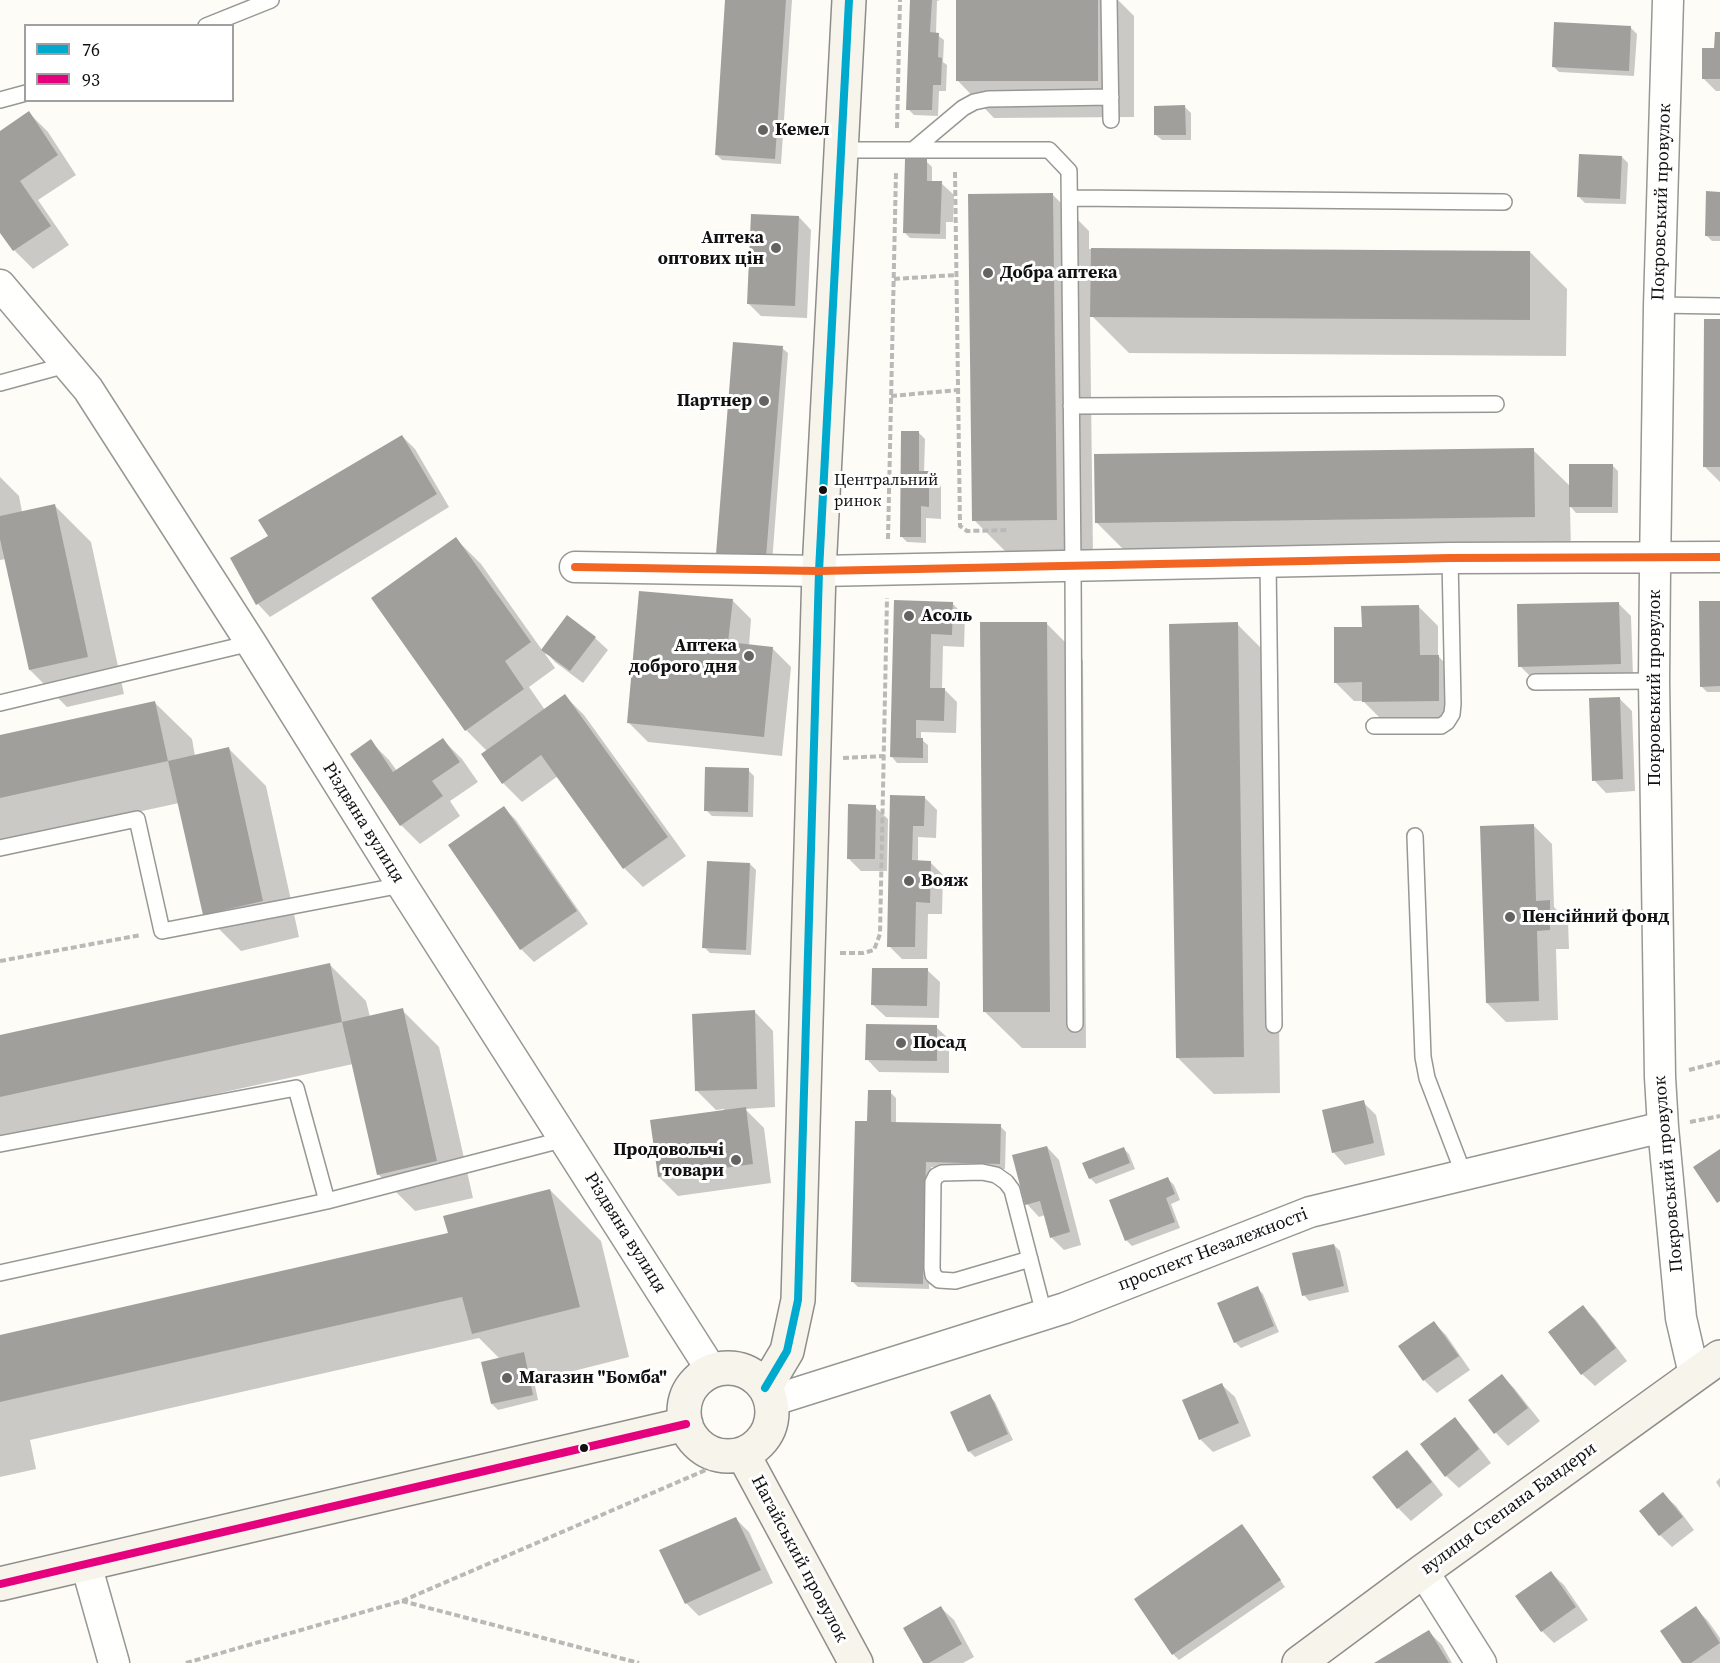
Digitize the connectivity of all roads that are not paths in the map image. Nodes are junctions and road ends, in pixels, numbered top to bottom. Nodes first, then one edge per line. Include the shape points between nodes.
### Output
1 (271, 0) edge
2 (849, 0) edge
3 (1109, 0) edge
4 (1668, 0) edge
5 (211, 24) edge
6 (24, 94) edge
7 (1111, 97) junction
8 (0, 100) edge
9 (1111, 120) dead end
10 (840, 150) junction
11 (914, 150) junction
12 (1070, 198) junction
13 (1504, 202) dead end
14 (0, 285) edge
15 (1647, 305) dead end
16 (1720, 306) edge
17 (66, 365) junction
18 (0, 383) edge
19 (1496, 404) dead end
20 (1071, 406) junction
21 (1655, 557) junction
22 (1720, 557) edge
23 (1450, 558) junction
24 (1268, 562) junction
25 (1074, 566) junction
26 (575, 567) dead end
27 (819, 571) junction
28 (251, 643) junction
29 (1654, 681) junction
30 (1535, 682) dead end
31 (0, 703) edge
32 (1374, 726) dead end
33 (1415, 836) dead end
34 (0, 848) edge
35 (402, 885) junction
36 (1075, 1024) dead end
37 (1274, 1025) dead end
38 (1663, 1127) junction
39 (565, 1139) junction
40 (0, 1144) edge
41 (1464, 1175) junction
42 (327, 1201) junction
43 (1030, 1259) junction
44 (0, 1273) edge
45 (1044, 1314) junction
46 (1707, 1366) edge
47 (712, 1371) junction
48 (768, 1394) junction
49 (686, 1424) junction
50 (743, 1454) junction
51 (86, 1564) junction
52 (1423, 1571) junction
53 (0, 1584) edge
54 (114, 1663) edge
55 (856, 1663) edge
56 (1299, 1663) edge
57 (1481, 1663) edge

1 - 5 lane
2 - 10 street
3 - 7 lane
4 - 21 street, Покровський провулок
6 - 8 lane
7 - 9 lane
7 - 11 lane via 974,102
10 - 11 lane
10 - 27 street
11 - 12 lane via 1049,150 1069,171
12 - 13 lane
12 - 20 lane
14 - 17 street, Різдвяна вулиця
15 - 16 lane
17 - 18 lane
17 - 28 street, Різдвяна вулиця via 88,389
19 - 20 lane
20 - 25 lane
21 - 22 street
21 - 23 street
21 - 29 street, Покровський провулок
23 - 24 street
23 - 32 lane via 1452,714 1441,726
24 - 25 street
24 - 37 lane
25 - 27 street
25 - 36 lane
26 - 27 street
27 - 48 street via 798,1300 787,1351
28 - 31 lane
28 - 35 street, Різдвяна вулиця
29 - 30 lane
29 - 38 street, Покровський провулок
33 - 41 lane via 1426,1078
34 - 35 lane via 137,819 162,931
35 - 39 street, Різдвяна вулиця
38 - 41 street, проспект Незалежності
38 - 46 street, Покровський провулок via 1681,1318
39 - 42 lane
39 - 47 street, Різдвяна вулиця
40 - 42 lane via 296,1088
41 - 45 street, проспект Незалежності via 1310,1212
42 - 44 lane
43 - 43 lane via 1012,1190 1006,1182 996,1174 982,1172 936,1176 933,1275 939,1280 955,1281
43 - 45 lane
45 - 48 street, проспект Незалежності
46 - 52 street, вулиця Степана Бандери
47 - 48 street via 723,1368 746,1372
47 - 49 street via 701,1377 686,1398
48 - 50 street via 770,1427 755,1448
49 - 50 street via 692,1437 714,1455
49 - 51 street
50 - 55 street, Нагайський провулок
51 - 53 street
51 - 54 street
52 - 56 street, вулиця Степана Бандери
52 - 57 street

